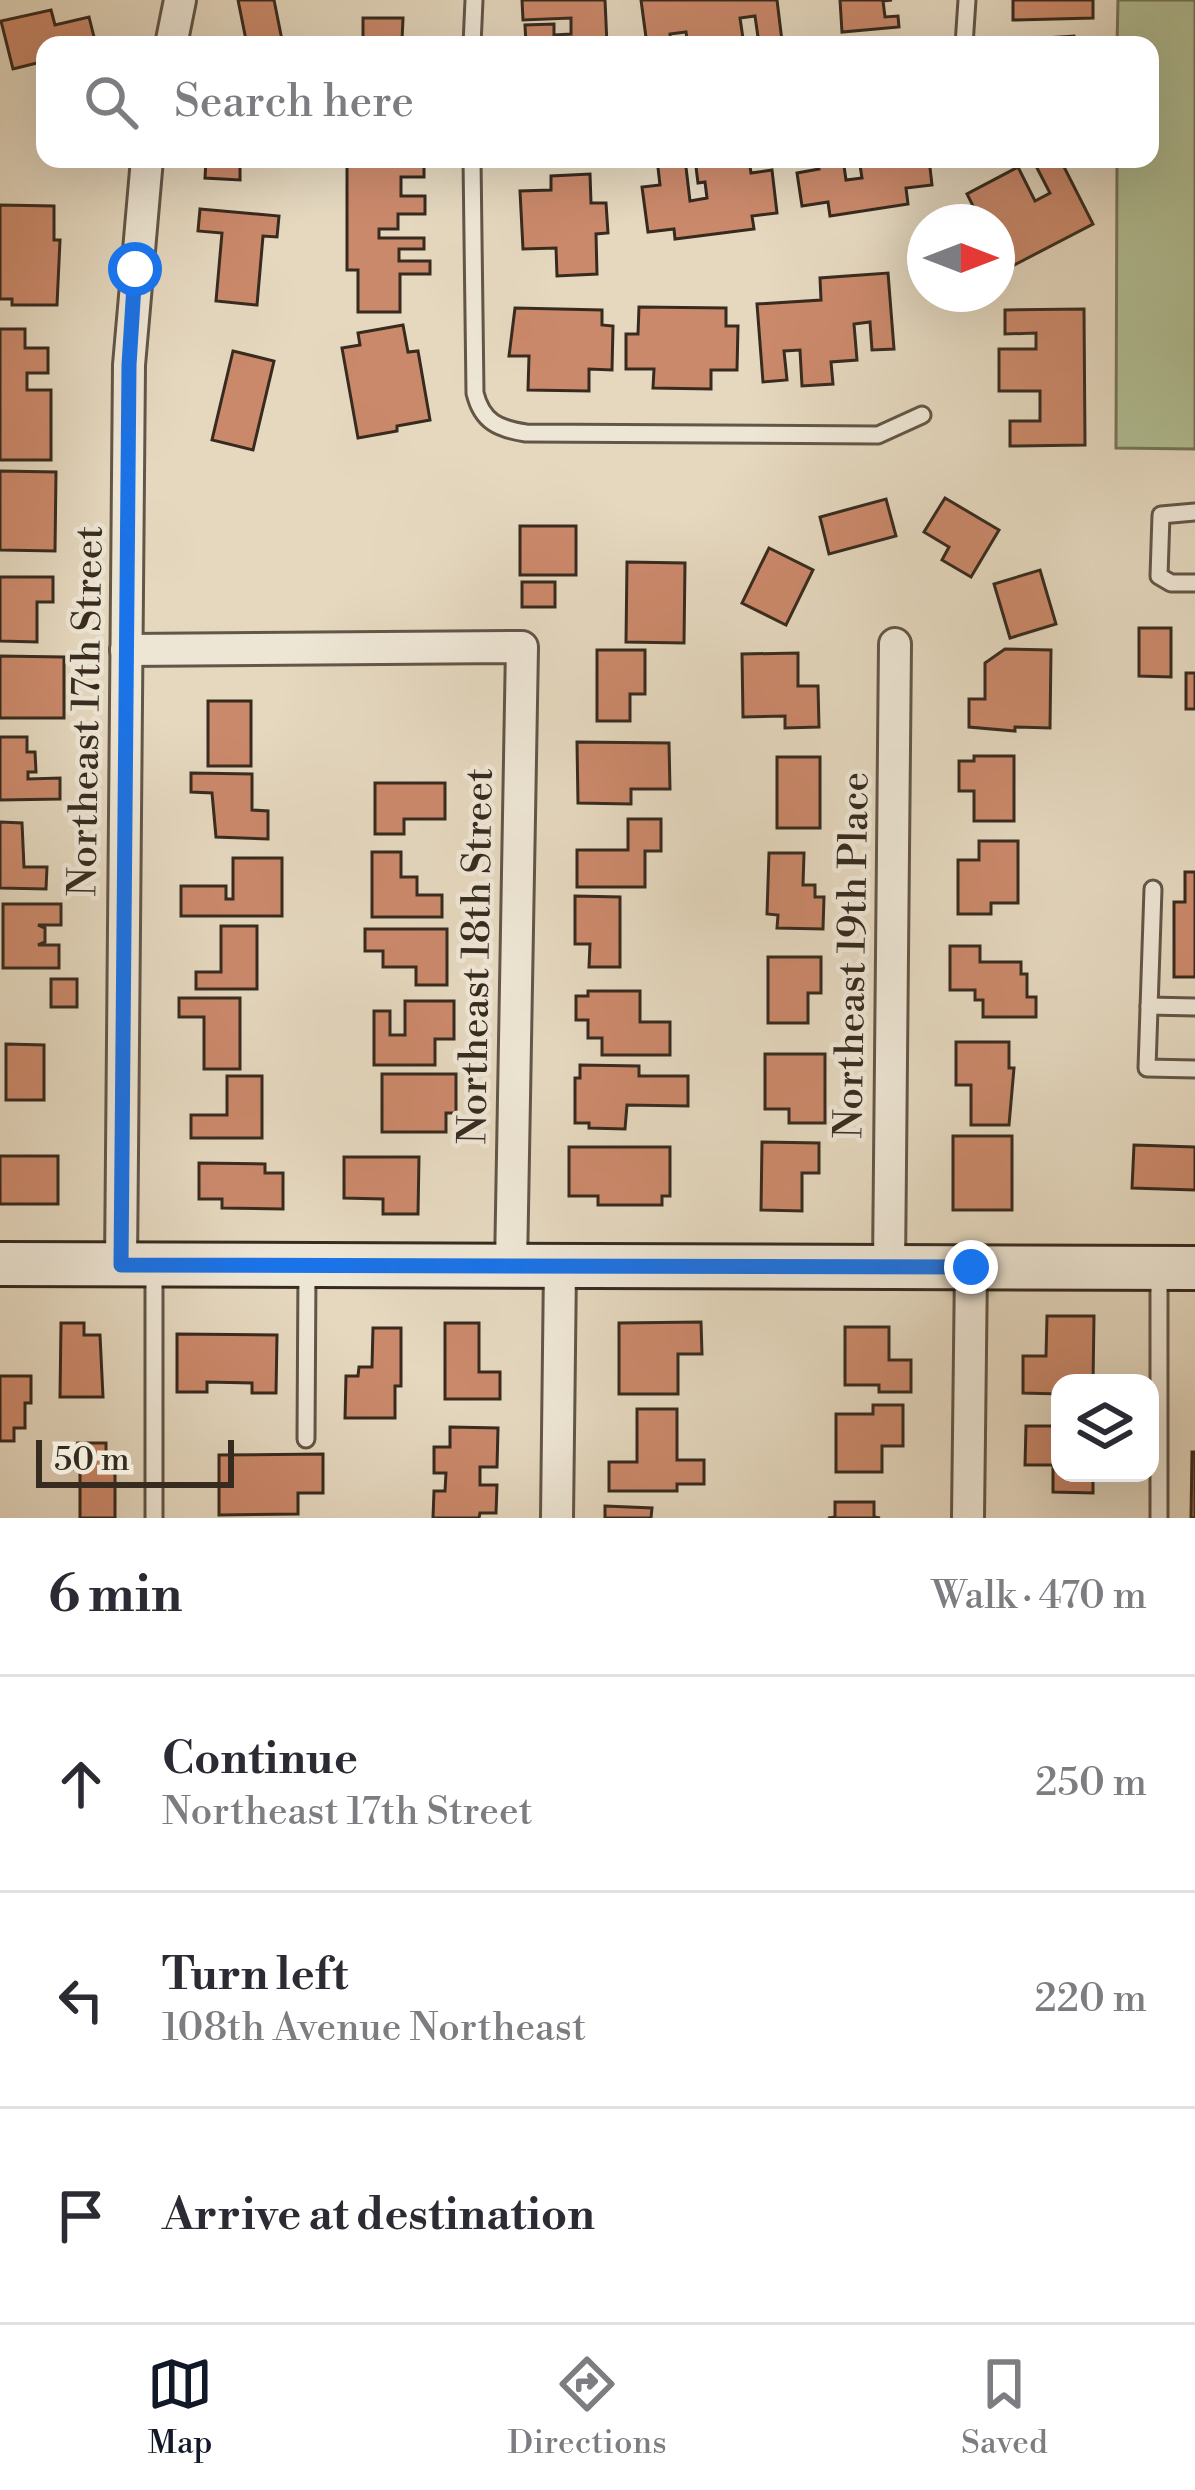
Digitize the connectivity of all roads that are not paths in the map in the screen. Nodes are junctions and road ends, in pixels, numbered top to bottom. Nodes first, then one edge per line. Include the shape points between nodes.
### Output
1 (180, 0) edge
2 (474, 0) edge
3 (968, 0) edge
4 (173, 36) edge
5 (472, 36) edge
6 (965, 36) edge
7 (146, 168) edge
8 (472, 168) edge
9 (922, 415) dead end
10 (1195, 512) edge
11 (1195, 583) edge
12 (896, 644) dead end
13 (126, 650) junction
14 (1153, 890) dead end
15 (1149, 1006) junction
16 (1195, 1006) edge
17 (1195, 1069) edge
18 (0, 1264) edge
19 (138, 1265) junction
20 (307, 1266) junction
21 (511, 1267) junction
22 (560, 1267) junction
23 (889, 1267) junction
24 (971, 1267) junction
25 (1177, 1268) edge
26 (306, 1439) dead end
27 (154, 1518) edge
28 (557, 1518) edge
29 (968, 1518) edge
30 (1160, 1518) edge

1 - 4 street
2 - 5 lane
3 - 6 lane
7 - 13 street, Northeast 17th Street via 129,365
8 - 9 lane via 475,393 500,429 878,435
10 - 11 lane via 1161,515 1159,576
12 - 23 street, Northeast 19th Place
13 - 19 street, Northeast 17th Street
13 - 21 street, Northeast 18th Street via 522,647
14 - 15 lane
15 - 16 lane
15 - 17 lane via 1148,1068
18 - 19 main road
19 - 20 main road
19 - 27 lane
20 - 21 main road
20 - 26 lane
21 - 22 main road
22 - 23 main road
22 - 28 street
23 - 24 main road
24 - 25 main road
24 - 29 street
25 - 30 lane

